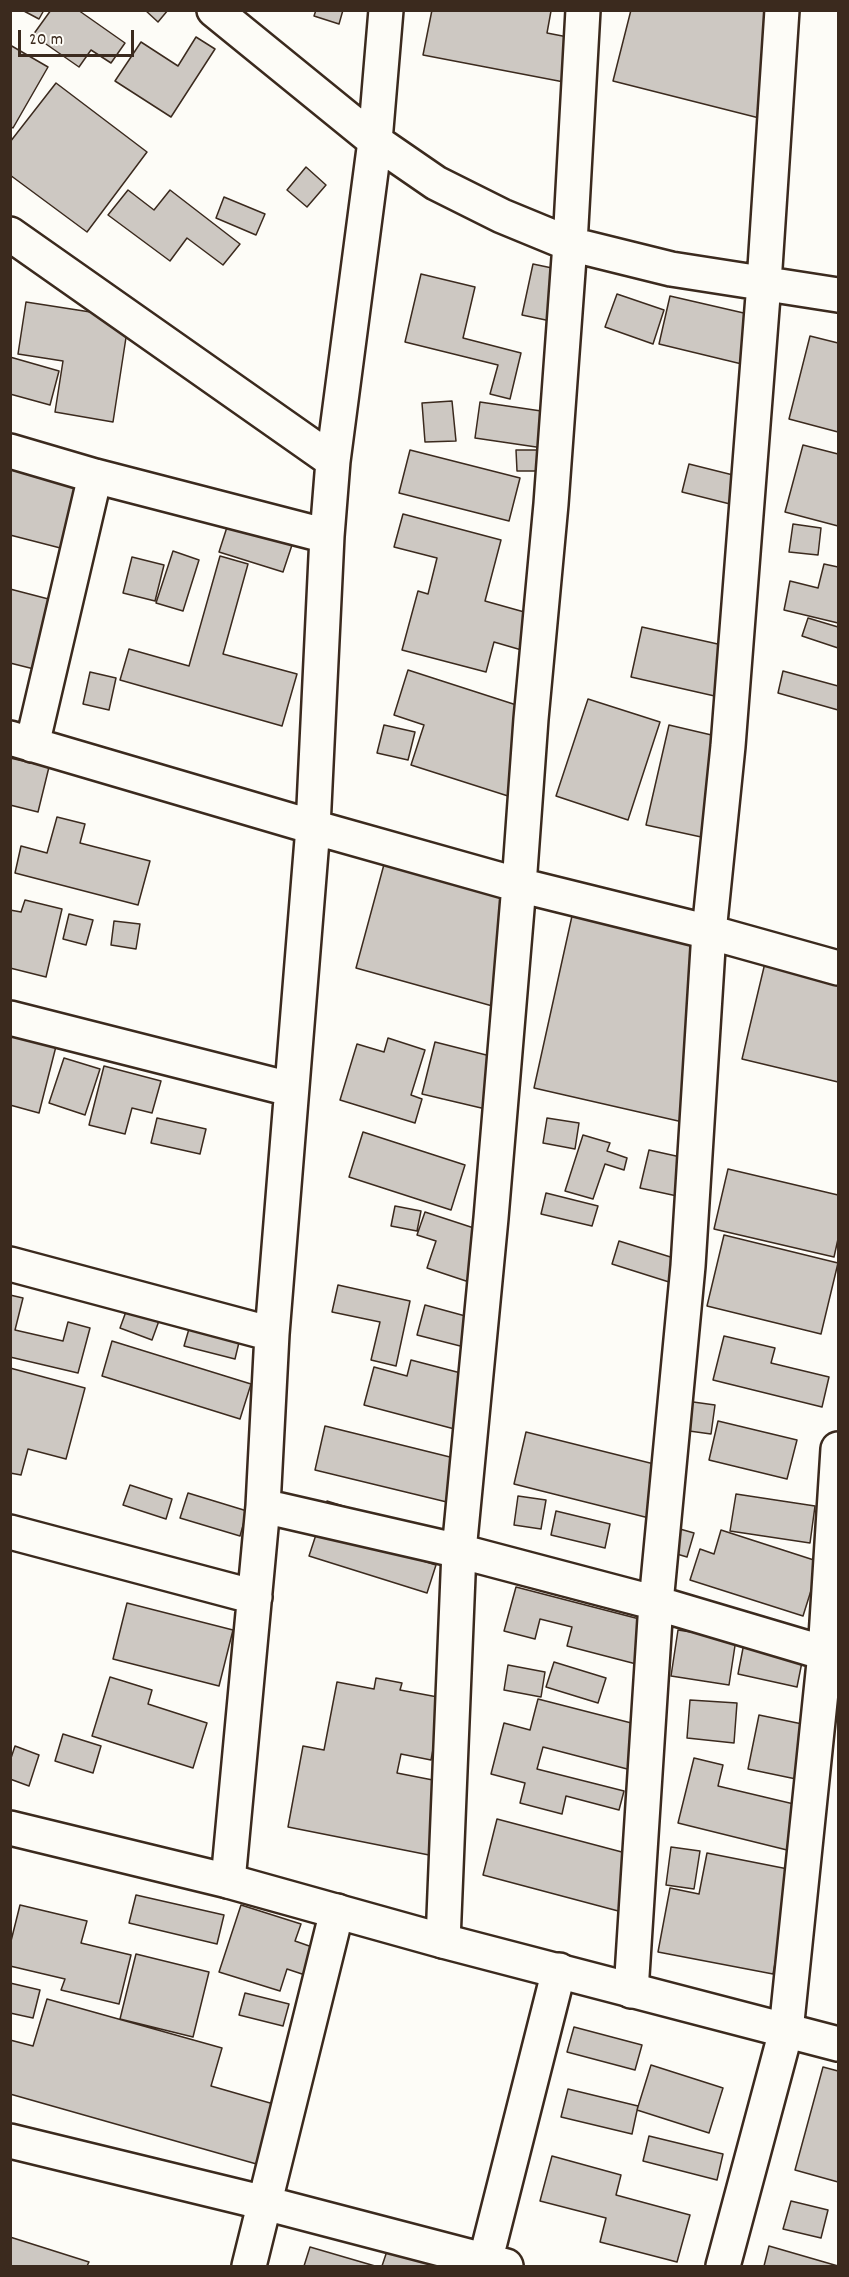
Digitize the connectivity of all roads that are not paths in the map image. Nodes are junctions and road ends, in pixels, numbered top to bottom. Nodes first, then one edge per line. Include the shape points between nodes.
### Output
1 (214, 10) edge
2 (386, 10) edge
3 (583, 10) edge
4 (782, 10) edge
5 (375, 141) junction
6 (10, 234) edge
7 (570, 244) junction
8 (764, 284) junction
9 (838, 295) edge
10 (10, 451) edge
11 (333, 461) junction
12 (95, 476) junction
13 (327, 536) junction
14 (21, 741) edge
15 (313, 827) junction
16 (519, 885) junction
17 (709, 932) junction
18 (838, 968) edge
19 (10, 1018) edge
20 (290, 1089) junction
21 (10, 1264) edge
22 (272, 1334) junction
23 (838, 1449) edge
24 (263, 1506) junction
25 (10, 1532) edge
26 (459, 1551) junction
27 (255, 1597) junction
28 (656, 1603) junction
29 (832, 1655) edge
30 (10, 1828) edge
31 (228, 1881) junction
32 (337, 1911) junction
33 (443, 1941) junction
34 (559, 1970) junction
35 (631, 1991) junction
36 (786, 2031) junction
37 (838, 2044) edge
38 (10, 2141) edge
39 (265, 2203) junction
40 (492, 2265) edge
41 (249, 2266) edge
42 (723, 2266) edge

1 - 5 street
2 - 5 street
3 - 7 street
4 - 8 street
5 - 7 street via 436,183
5 - 11 street
6 - 11 street
7 - 8 street via 671,269
7 - 16 street
8 - 9 street
8 - 17 street via 728,746
10 - 12 street
11 - 13 street
12 - 13 street
12 - 14 street
13 - 15 street
14 - 15 street
15 - 16 street
15 - 20 street
16 - 17 street
16 - 26 street
17 - 18 street
17 - 28 street via 688,1266
19 - 20 street
20 - 22 street
21 - 22 street
22 - 24 street
23 - 29 street
24 - 26 street
24 - 27 street
25 - 27 street
26 - 28 street
26 - 33 street
27 - 31 street
28 - 29 street
28 - 35 street
29 - 36 street
30 - 31 street
31 - 32 street
32 - 33 street
32 - 39 street
33 - 34 street
34 - 35 street
34 - 40 street
35 - 36 street
36 - 37 street
36 - 42 street
38 - 39 street
39 - 40 street
39 - 41 street

